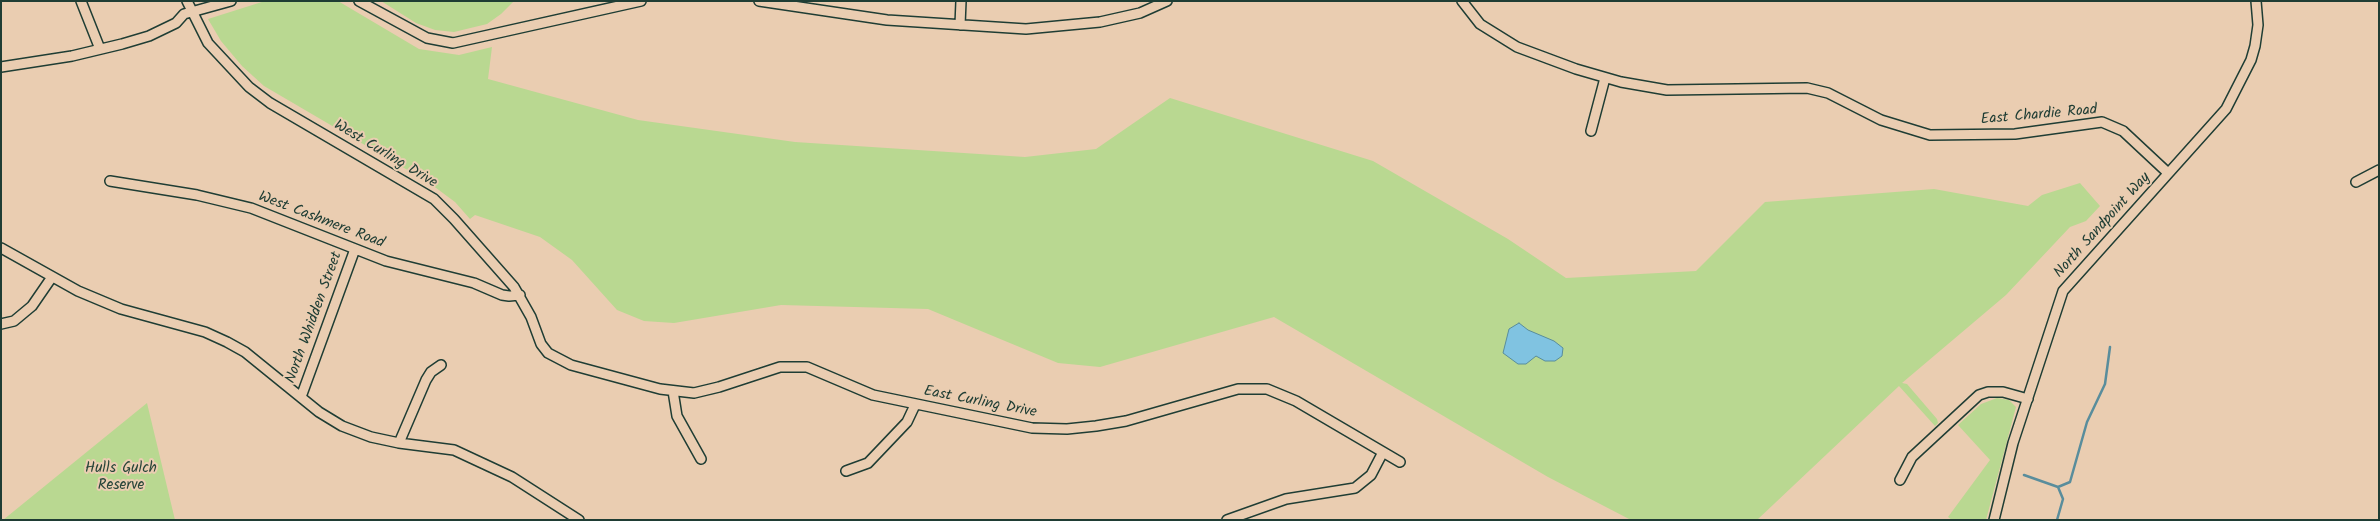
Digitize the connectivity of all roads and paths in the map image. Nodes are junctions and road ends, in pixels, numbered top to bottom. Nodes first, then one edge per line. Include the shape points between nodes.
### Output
1 (81, 1) edge
2 (187, 1) edge
3 (231, 1) edge
4 (359, 1) edge
5 (641, 1) edge
6 (759, 1) edge
7 (961, 1) edge
8 (1167, 1) edge
9 (1462, 1) edge
10 (2256, 1) edge
11 (192, 13) junction
12 (960, 25) junction
13 (100, 49) junction
14 (1, 67) edge
15 (1605, 78) junction
16 (1591, 131) dead end
17 (2379, 170) edge
18 (2168, 173) junction
19 (110, 181) dead end
20 (2356, 182) dead end
21 (1, 248) edge
22 (355, 249) junction
23 (52, 277) junction
24 (520, 295) junction
25 (1, 324) edge
26 (548, 353) joint
27 (442, 365) dead end
28 (673, 391) junction
29 (302, 397) junction
30 (2028, 399) junction
31 (915, 405) junction
32 (399, 443) junction
33 (1383, 452) junction
34 (701, 459) dead end
35 (1400, 462) dead end
36 (846, 471) dead end
37 (1900, 480) dead end
38 (579, 520) edge
39 (1227, 520) edge
40 (1994, 520) edge

1 - 13 street
2 - 11 street, West Curling Drive
3 - 11 street
4 - 5 street via 427,38 453,43
6 - 12 street via 887,20
7 - 12 street
8 - 12 street via 1140,13 1070,26 1026,29
9 - 15 street, East Chardie Road via 1480,24 1517,48
10 - 18 street, North Sandpoint Way via 2257,37 2251,60 2218,119
11 - 13 street via 184,14 176,23 149,36
11 - 24 street, West Curling Drive via 208,43 249,87 270,103 434,199
13 - 14 street
15 - 16 street
15 - 18 street, East Chardie Road via 1667,90 1807,88 1828,93 1881,120 1930,135 2015,134 2102,122 2123,131
17 - 20 street
18 - 30 street, North Sandpoint Way via 2067,284
19 - 22 street, West Cashmere Road via 242,206
21 - 23 street
22 - 24 street, West Cashmere Road via 420,271 474,283 502,295
22 - 29 street, North Whidden Street
23 - 25 street via 32,306 14,321
23 - 29 street via 121,309 205,332 227,342 245,352
24 - 26 street, West Curling Drive
26 - 28 street, East Curling Drive via 571,365
27 - 32 street via 426,380
28 - 31 street, East Curling Drive via 719,388 768,369 791,366 820,370 858,390
28 - 34 street via 677,416
29 - 32 street via 342,426
30 - 37 street via 2003,392 1979,395 1912,457
30 - 40 street, North Sandpoint Way via 2013,443
31 - 33 street, East Curling Drive via 1002,424 1067,429 1126,421 1238,389 1267,389 1296,401
31 - 36 street via 907,422 868,463
32 - 38 street via 454,450 512,477
33 - 35 street, East Curling Drive
33 - 39 street via 1371,475 1355,488 1286,499

